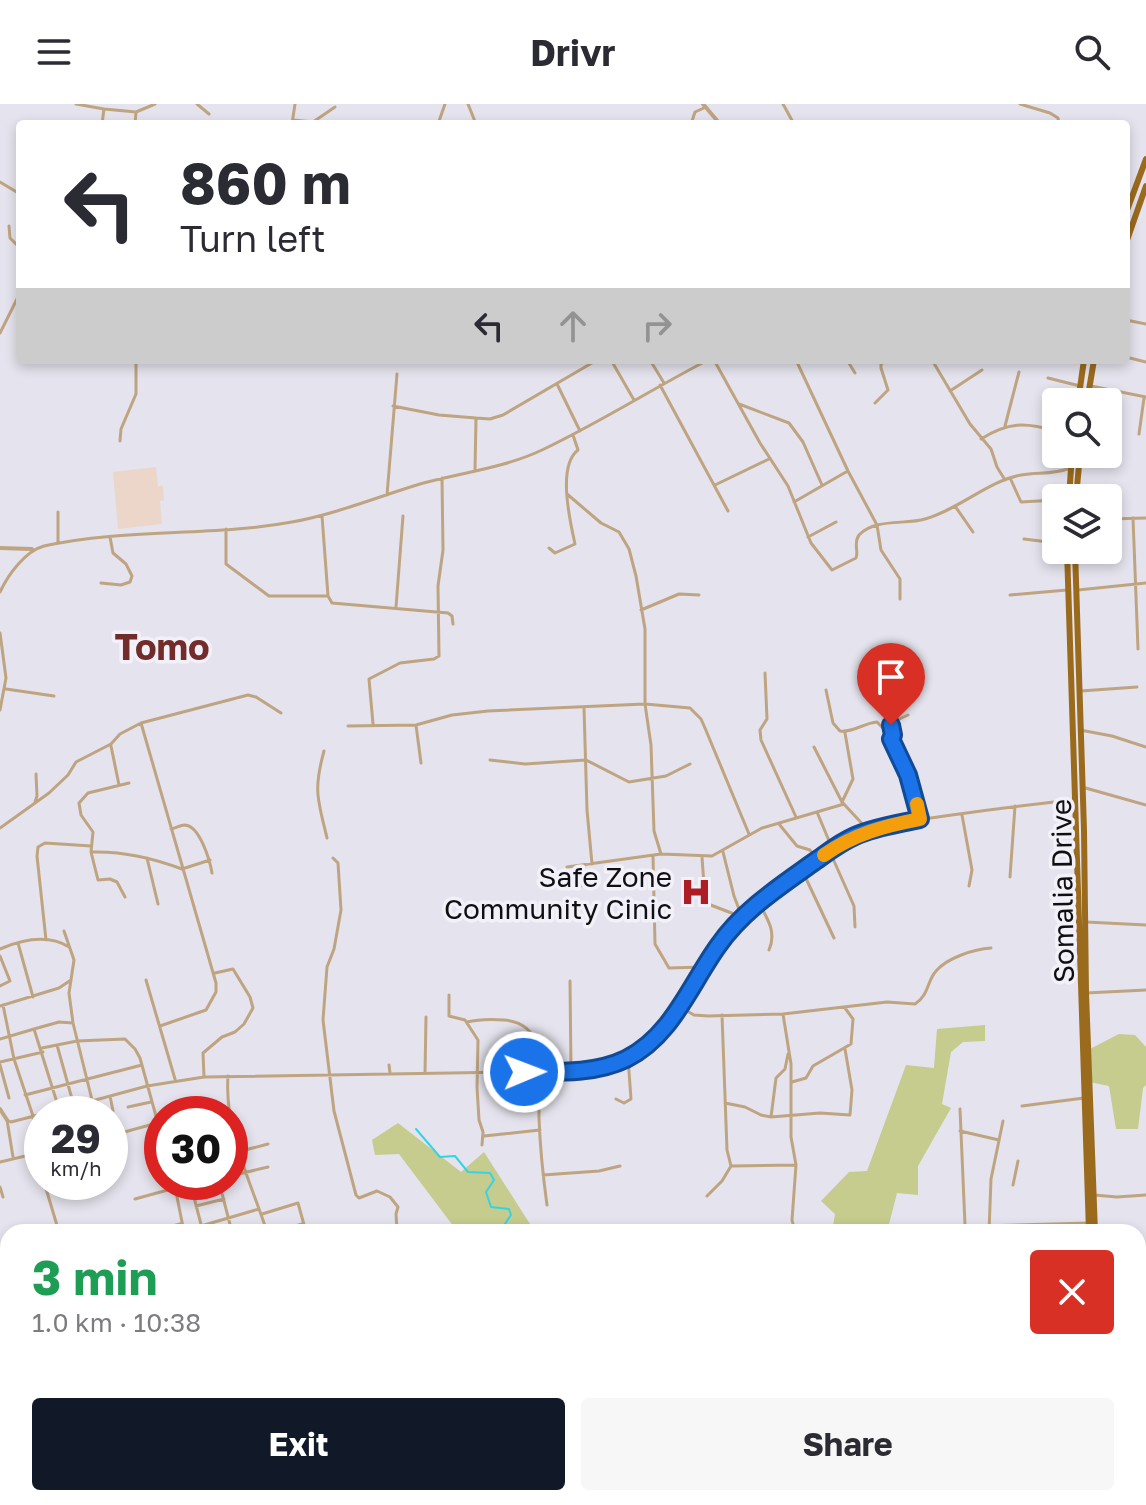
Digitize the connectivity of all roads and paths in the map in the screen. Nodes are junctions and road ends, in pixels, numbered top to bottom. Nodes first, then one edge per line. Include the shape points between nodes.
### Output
1 (76, 104) edge
2 (155, 104) edge
3 (197, 104) edge
4 (1020, 104) edge
5 (335, 107) dead end
6 (104, 109) junction
7 (136, 112) junction
8 (209, 114) dead end
9 (103, 120) edge
10 (135, 120) edge
11 (316, 120) edge
12 (1058, 120) edge
13 (1146, 159) edge
14 (1146, 186) edge
15 (1130, 201) edge
16 (1137, 208) junction
17 (1146, 212) edge
18 (9, 226) dead end
19 (1130, 230) edge
20 (16, 244) edge
21 (16, 301) edge
22 (0, 333) edge
23 (136, 364) edge
24 (590, 364) edge
25 (613, 364) edge
26 (652, 364) edge
27 (703, 364) edge
28 (713, 364) edge
29 (798, 364) edge
30 (849, 364) edge
31 (881, 364) edge
32 (934, 364) edge
33 (1083, 364) edge
34 (1093, 364) edge
35 (982, 370) dead end
36 (1019, 372) dead end
37 (855, 373) dead end
38 (397, 374) dead end
39 (1048, 378) dead end
40 (557, 384) junction
41 (662, 384) junction
42 (1090, 385) junction
43 (1080, 386) joint
44 (1089, 388) edge
45 (950, 391) junction
46 (1145, 396) edge
47 (634, 400) junction
48 (875, 403) dead end
49 (738, 404) junction
50 (393, 406) junction
51 (476, 418) junction
52 (1005, 426) junction
53 (1042, 428) edge
54 (580, 431) junction
55 (1139, 434) dead end
56 (573, 435) junction
57 (981, 439) junction
58 (120, 441) dead end
59 (770, 459) junction
60 (1070, 468) joint
61 (475, 470) junction
62 (848, 471) junction
63 (442, 478) junction
64 (1007, 479) junction
65 (1069, 484) edge
66 (715, 485) junction
67 (822, 485) junction
68 (567, 494) junction
69 (387, 495) junction
70 (1042, 501) edge
71 (794, 502) junction
72 (955, 506) junction
73 (728, 511) dead end
74 (58, 512) dead end
75 (322, 516) junction
76 (403, 516) dead end
77 (1122, 518) edge
78 (1133, 518) junction
79 (1146, 518) edge
80 (836, 522) dead end
81 (877, 525) junction
82 (226, 529) junction
83 (973, 532) dead end
84 (110, 537) junction
85 (808, 537) junction
86 (1024, 539) dead end
87 (1042, 541) edge
88 (58, 542) junction
89 (0, 548) edge
90 (549, 548) dead end
91 (32, 549) junction
92 (1067, 564) edge
93 (1075, 564) edge
94 (101, 583) dead end
95 (1146, 583) edge
96 (1137, 584) junction
97 (1067, 590) junction
98 (0, 591) edge
99 (1076, 591) junction
100 (699, 595) dead end
101 (1010, 595) dead end
102 (328, 596) junction
103 (900, 599) dead end
104 (396, 607) junction
105 (641, 610) junction
106 (438, 612) junction
107 (453, 624) dead end
108 (0, 633) edge
109 (1138, 649) dead end
110 (765, 673) dead end
111 (1137, 687) dead end
112 (5, 689) junction
113 (826, 690) dead end
114 (1079, 691) junction
115 (54, 696) dead end
116 (645, 704) junction
117 (584, 707) junction
118 (0, 710) edge
119 (281, 713) dead end
120 (908, 715) dead end
121 (141, 723) junction
122 (416, 725) junction
123 (348, 726) dead end
124 (373, 726) junction
125 (1079, 730) junction
126 (845, 732) junction
127 (891, 739) junction
128 (111, 744) junction
129 (814, 747) dead end
130 (1146, 747) edge
131 (324, 751) dead end
132 (490, 760) dead end
133 (586, 760) junction
134 (421, 763) dead end
135 (690, 764) dead end
136 (36, 774) dead end
137 (651, 780) junction
138 (129, 783) dead end
139 (119, 785) junction
140 (1082, 787) junction
141 (1078, 799) junction
142 (35, 802) junction
143 (843, 803) junction
144 (1146, 805) edge
145 (1015, 806) junction
146 (817, 812) junction
147 (962, 813) junction
148 (796, 817) junction
149 (920, 819) junction
150 (779, 824) junction
151 (0, 828) edge
152 (171, 829) junction
153 (868, 831) junction
154 (749, 834) junction
155 (327, 838) dead end
156 (91, 846) junction
157 (831, 850) junction
158 (91, 852) junction
159 (723, 852) junction
160 (661, 854) junction
161 (653, 856) junction
162 (702, 856) junction
163 (147, 858) junction
164 (333, 858) dead end
165 (210, 860) junction
166 (816, 861) junction
167 (592, 864) junction
168 (584, 866) junction
169 (567, 867) dead end
170 (182, 869) junction
171 (802, 870) junction
172 (212, 873) dead end
173 (1010, 877) dead end
174 (581, 886) dead end
175 (969, 886) dead end
176 (125, 897) dead end
177 (759, 903) junction
178 (158, 904) dead end
179 (742, 917) junction
180 (1086, 922) junction
181 (1146, 925) edge
182 (855, 927) dead end
183 (64, 931) dead end
184 (834, 938) dead end
185 (46, 940) junction
186 (18, 943) junction
187 (69, 947) junction
188 (991, 948) dead end
189 (0, 949) edge
190 (769, 950) dead end
191 (0, 956) edge
192 (704, 967) junction
193 (214, 974) junction
194 (71, 980) junction
195 (146, 980) dead end
196 (570, 981) dead end
197 (0, 986) edge
198 (1146, 990) edge
199 (1086, 993) junction
200 (449, 995) dead end
201 (33, 997) junction
202 (1, 1005) edge
203 (680, 1007) junction
204 (845, 1008) junction
205 (783, 1014) junction
206 (722, 1015) junction
207 (426, 1017) dead end
208 (467, 1022) junction
209 (73, 1023) junction
210 (160, 1026) junction
211 (34, 1029) junction
212 (9, 1036) junction
213 (0, 1039) edge
214 (77, 1041) junction
215 (57, 1045) junction
216 (845, 1049) junction
217 (43, 1050) junction
218 (789, 1052) junction
219 (628, 1058) junction
220 (14, 1059) junction
221 (0, 1064) edge
222 (142, 1065) junction
223 (389, 1065) dead end
224 (571, 1071) junction
225 (477, 1072) junction
226 (541, 1072) junction
227 (390, 1073) junction
228 (425, 1073) junction
229 (330, 1075) junction
230 (228, 1076) junction
231 (204, 1077) junction
232 (86, 1078) junction
233 (175, 1079) junction
234 (68, 1083) junction
235 (791, 1083) junction
236 (147, 1086) junction
237 (54, 1087) junction
238 (25, 1096) joint
239 (56, 1096) edge
240 (71, 1096) edge
241 (91, 1096) edge
242 (110, 1096) edge
243 (150, 1096) edge
244 (228, 1096) edge
245 (9, 1098) dead end
246 (1084, 1098) junction
247 (616, 1099) dead end
248 (725, 1103) junction
249 (144, 1104) edge
250 (1022, 1106) dead end
251 (128, 1107) dead end
252 (0, 1109) edge
253 (960, 1109) dead end
254 (771, 1117) junction
255 (791, 1117) junction
256 (24, 1119) edge
257 (7, 1120) junction
258 (1003, 1121) dead end
259 (7, 1127) junction
260 (0, 1129) edge
261 (540, 1130) junction
262 (960, 1131) junction
263 (483, 1136) junction
264 (999, 1140) junction
265 (268, 1144) dead end
266 (482, 1145) dead end
267 (248, 1150) edge
268 (24, 1155) edge
269 (13, 1157) junction
270 (1018, 1161) dead end
271 (0, 1162) edge
272 (796, 1165) junction
273 (620, 1166) dead end
274 (731, 1166) junction
275 (268, 1167) dead end
276 (248, 1171) edge
277 (543, 1175) junction
278 (248, 1182) edge
279 (1013, 1185) dead end
280 (0, 1187) edge
281 (1094, 1195) junction
282 (1146, 1195) edge
283 (707, 1196) dead end
284 (3, 1197) dead end
285 (144, 1197) edge
286 (135, 1199) dead end
287 (51, 1200) edge
288 (178, 1200) edge
289 (194, 1200) edge
290 (220, 1200) edge
291 (224, 1200) edge
292 (547, 1205) dead end
293 (196, 1206) junction
294 (259, 1209) junction
295 (261, 1214) junction
296 (228, 1218) junction
297 (182, 1223) joint
298 (1089, 1223) joint
299 (57, 1224) edge
300 (178, 1224) edge
301 (200, 1224) edge
302 (208, 1224) edge
303 (230, 1224) edge
304 (264, 1224) edge
305 (304, 1224) edge
306 (397, 1224) edge
307 (793, 1224) edge
308 (965, 1224) edge
309 (989, 1224) edge
310 (1039, 1224) edge
311 (1095, 1224) edge

1 - 6 street
2 - 7 street
3 - 8 street
4 - 12 street
5 - 11 street
6 - 7 street
6 - 9 street
7 - 10 street
13 - 15 main road
14 - 16 main road
16 - 17 street
16 - 19 main road
18 - 20 street
21 - 22 street
23 - 58 street via 136,394
24 - 40 street
25 - 47 street
26 - 41 street
27 - 41 street
28 - 49 street
29 - 62 street
30 - 37 street
31 - 48 street via 888,390
32 - 45 street
33 - 43 main road
34 - 42 main road
35 - 45 street
36 - 52 street
38 - 50 street
39 - 43 street
40 - 51 street via 496,418
40 - 54 street
41 - 47 street
41 - 66 street
42 - 44 main road
42 - 46 street
45 - 57 street
46 - 55 street
47 - 54 street
49 - 59 street
49 - 67 street via 789,423
50 - 51 street
50 - 69 street
51 - 61 street
52 - 53 street
52 - 57 street
54 - 56 street
56 - 61 street via 530,455
56 - 68 street via 578,450 569,465
57 - 64 street
59 - 66 street
59 - 71 street
60 - 64 street
60 - 65 main road
61 - 63 street
62 - 67 street
62 - 81 street
63 - 69 street
63 - 106 street
64 - 70 street via 1021,502
64 - 72 street
66 - 73 street
67 - 71 street
68 - 90 street via 575,544 558,553
68 - 105 street via 625,540
69 - 75 street
71 - 85 street
72 - 81 street via 924,520
72 - 83 street
74 - 88 street
75 - 82 street
75 - 102 street
76 - 104 street
77 - 78 street
78 - 79 street
78 - 96 street
80 - 85 street
81 - 85 street via 856,540 856,558 834,570
81 - 103 street via 881,550 900,579
82 - 84 street
82 - 102 street via 226,564 259,590 269,596
84 - 88 street
84 - 94 street via 113,553 132,576 121,585
86 - 87 street
88 - 91 street
89 - 91 street
91 - 98 street
92 - 97 main road, Somalia Drive
93 - 99 main road, Somalia Drive
95 - 96 street
96 - 99 street
96 - 109 street
97 - 101 street
97 - 141 main road, Somalia Drive
99 - 114 main road, Somalia Drive
100 - 105 street via 679,594
102 - 104 street via 336,604
104 - 106 street
105 - 116 street
106 - 107 street via 450,613
106 - 124 street via 437,658 400,663 369,679
108 - 112 street
110 - 148 street via 767,719 761,740
111 - 114 street
112 - 115 street
112 - 118 street
113 - 126 street via 835,727
114 - 125 main road, Somalia Drive
116 - 117 street
116 - 137 street
116 - 154 street via 690,708 701,719
117 - 122 street via 452,715
117 - 133 street
119 - 121 street via 248,695
120 - 127 street via 891,723
121 - 128 street
121 - 152 street
122 - 124 street
122 - 134 street
123 - 124 street
125 - 130 street
125 - 140 main road, Somalia Drive
126 - 127 street via 877,722
126 - 143 street via 853,779
127 - 149 street
128 - 139 street
128 - 142 street via 76,762
129 - 143 street
131 - 155 street via 316,781
132 - 133 street
133 - 137 street via 625,781
133 - 167 street
135 - 137 street
136 - 142 street
137 - 160 street
138 - 139 street
139 - 156 street via 80,800 81,815 93,832
140 - 141 main road, Somalia Drive
140 - 144 street
141 - 145 street
141 - 180 main road, Somalia Drive
141 - 246 main road, Somalia Drive
142 - 151 street
143 - 146 street
143 - 153 street
145 - 147 street
145 - 173 street
146 - 148 street
146 - 157 street
147 - 149 street
147 - 175 street via 972,870
148 - 150 street
149 - 153 street
150 - 154 street
150 - 166 street
152 - 165 street via 192,828
152 - 170 street
153 - 157 street
154 - 159 street
156 - 158 street
156 - 185 street via 38,847
157 - 166 street
157 - 182 street via 854,906
158 - 163 street
158 - 176 street via 98,880 117,882
159 - 162 street
159 - 179 street
160 - 161 street
160 - 162 street
161 - 167 street
161 - 192 street via 655,944 669,968
162 - 179 street via 708,904
163 - 170 street
163 - 178 street
164 - 229 street via 338,863 341,910 323,1008
165 - 170 street
165 - 172 street
166 - 171 street
167 - 168 street
168 - 169 street
168 - 174 street
170 - 193 street
171 - 177 street
171 - 184 street
177 - 179 street
177 - 190 street via 771,928
179 - 192 street
180 - 181 street
180 - 199 main road, Somalia Drive
183 - 187 street
185 - 186 street
185 - 187 street
186 - 189 street
186 - 201 street
187 - 194 street via 74,960
188 - 204 street via 967,953 938,969 915,1004
191 - 197 street via 10,981
192 - 203 street
193 - 210 street via 216,992 206,1010
193 - 231 street via 233,969 253,1008 244,1024 203,1053
194 - 201 street
194 - 209 street
195 - 210 street
196 - 224 street
198 - 199 street
199 - 281 main road, Somalia Drive
200 - 208 street via 449,1016
201 - 202 street
202 - 212 street
203 - 206 street via 694,1015
203 - 219 street via 655,1038
204 - 205 street
204 - 216 street via 854,1024
205 - 206 street
205 - 218 street
206 - 248 street
207 - 228 street
208 - 225 street via 478,1040
208 - 226 street via 524,1024 536,1042
209 - 211 street
209 - 214 street
210 - 233 street
211 - 212 street
211 - 217 street
212 - 213 street
212 - 220 street
214 - 215 street
214 - 222 street via 125,1039
214 - 232 street
215 - 217 street
215 - 234 street
216 - 235 street
216 - 255 street via 851,1115
217 - 220 street
217 - 237 street
218 - 235 street
218 - 254 street via 785,1069 776,1078
219 - 224 street
219 - 247 street via 631,1099
220 - 221 street
220 - 238 street
221 - 245 street
222 - 232 street
222 - 236 street
223 - 227 street
224 - 226 street
225 - 226 street
225 - 228 street
225 - 263 street
226 - 261 street
227 - 228 street
227 - 229 street
229 - 230 street
229 - 306 street via 356,1195 377,1191 390,1197 398,1207
230 - 231 street
230 - 244 street
231 - 233 street
232 - 234 street
232 - 241 street
233 - 236 street
234 - 237 street
234 - 240 street
235 - 255 street
236 - 242 street
236 - 243 street
237 - 238 street
237 - 239 street
246 - 250 street
246 - 298 main road, Somalia Drive
248 - 254 street
248 - 274 street
249 - 251 street
252 - 257 street
253 - 262 street
254 - 255 street
255 - 272 street
256 - 257 street
257 - 259 street
258 - 264 street
259 - 260 street
259 - 269 street
261 - 263 street
261 - 277 street
262 - 264 street
262 - 308 street
263 - 266 street
264 - 309 street
265 - 267 street
268 - 269 street
269 - 271 street
270 - 279 street
272 - 274 street
272 - 307 street
273 - 277 street
274 - 283 street
275 - 276 street
277 - 292 street
278 - 294 street
280 - 284 street
281 - 282 street
281 - 311 main road, Somalia Drive
285 - 286 street
287 - 299 street
288 - 297 street
289 - 293 street
290 - 293 street
291 - 296 street
293 - 301 street
294 - 295 street
294 - 296 street
295 - 304 street
295 - 305 street via 295,1202
296 - 302 street
296 - 303 street
297 - 300 street
298 - 310 street

